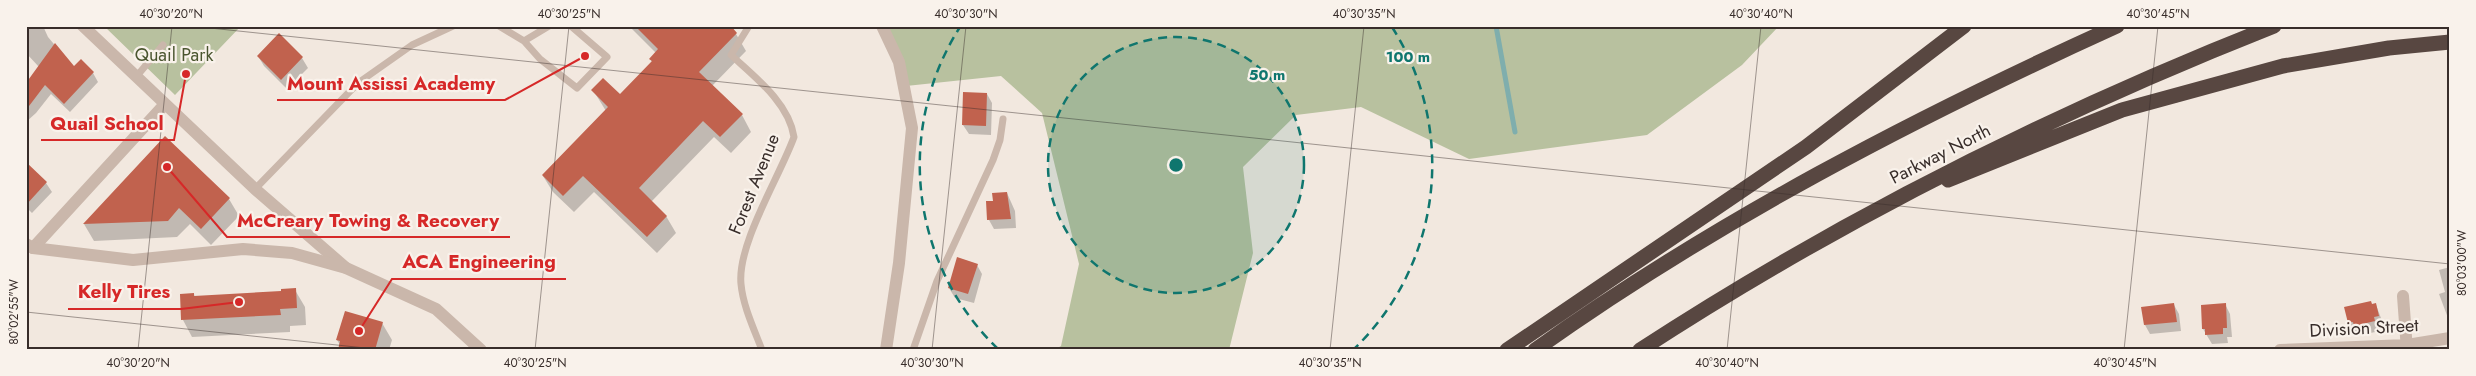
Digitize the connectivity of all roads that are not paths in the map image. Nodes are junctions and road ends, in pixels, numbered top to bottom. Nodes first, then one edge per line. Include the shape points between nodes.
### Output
1 (83, 26) edge
2 (453, 26) edge
3 (499, 26) edge
4 (549, 26) edge
5 (571, 26) edge
6 (749, 26) edge
7 (882, 26) edge
8 (1964, 26) edge
9 (2117, 26) edge
10 (2274, 26) edge
11 (524, 41) junction
12 (2450, 42) edge
13 (162, 46) dead end
14 (136, 77) junction
15 (165, 104) junction
16 (1003, 119) dead end
17 (255, 189) junction
18 (1872, 210) junction
19 (30, 246) edge
20 (346, 268) junction
21 (2404, 296) dead end
22 (2450, 338) edge
23 (2407, 347) edge
24 (481, 350) edge
25 (762, 350) edge
26 (886, 350) edge
27 (913, 350) edge
28 (1507, 350) edge
29 (1534, 350) edge
30 (1640, 350) edge
31 (2280, 350) edge

1 - 14 street
2 - 17 lane via 412,45 358,83
3 - 11 lane
4 - 11 lane
5 - 11 lane via 607,57 577,88 540,59
6 - 25 lane, Forest Avenue via 732,55 766,87 792,125 794,137 751,233 742,269 741,284
7 - 26 street via 900,62 912,128 899,263
8 - 28 highway via 1806,147
9 - 29 highway via 1900,130 1766,202 1596,306
10 - 18 highway, Parkway North via 2026,132
12 - 18 highway via 2389,48 2284,66 2122,110
13 - 14 lane
14 - 15 street
15 - 17 street
15 - 19 street
16 - 27 lane via 993,160 936,282
17 - 20 street
18 - 30 highway, Parkway North via 1803,248
19 - 20 street via 133,260 243,249 292,253
20 - 24 street via 436,309
21 - 23 street
22 - 23 street, Division Street
23 - 31 street, Division Street

